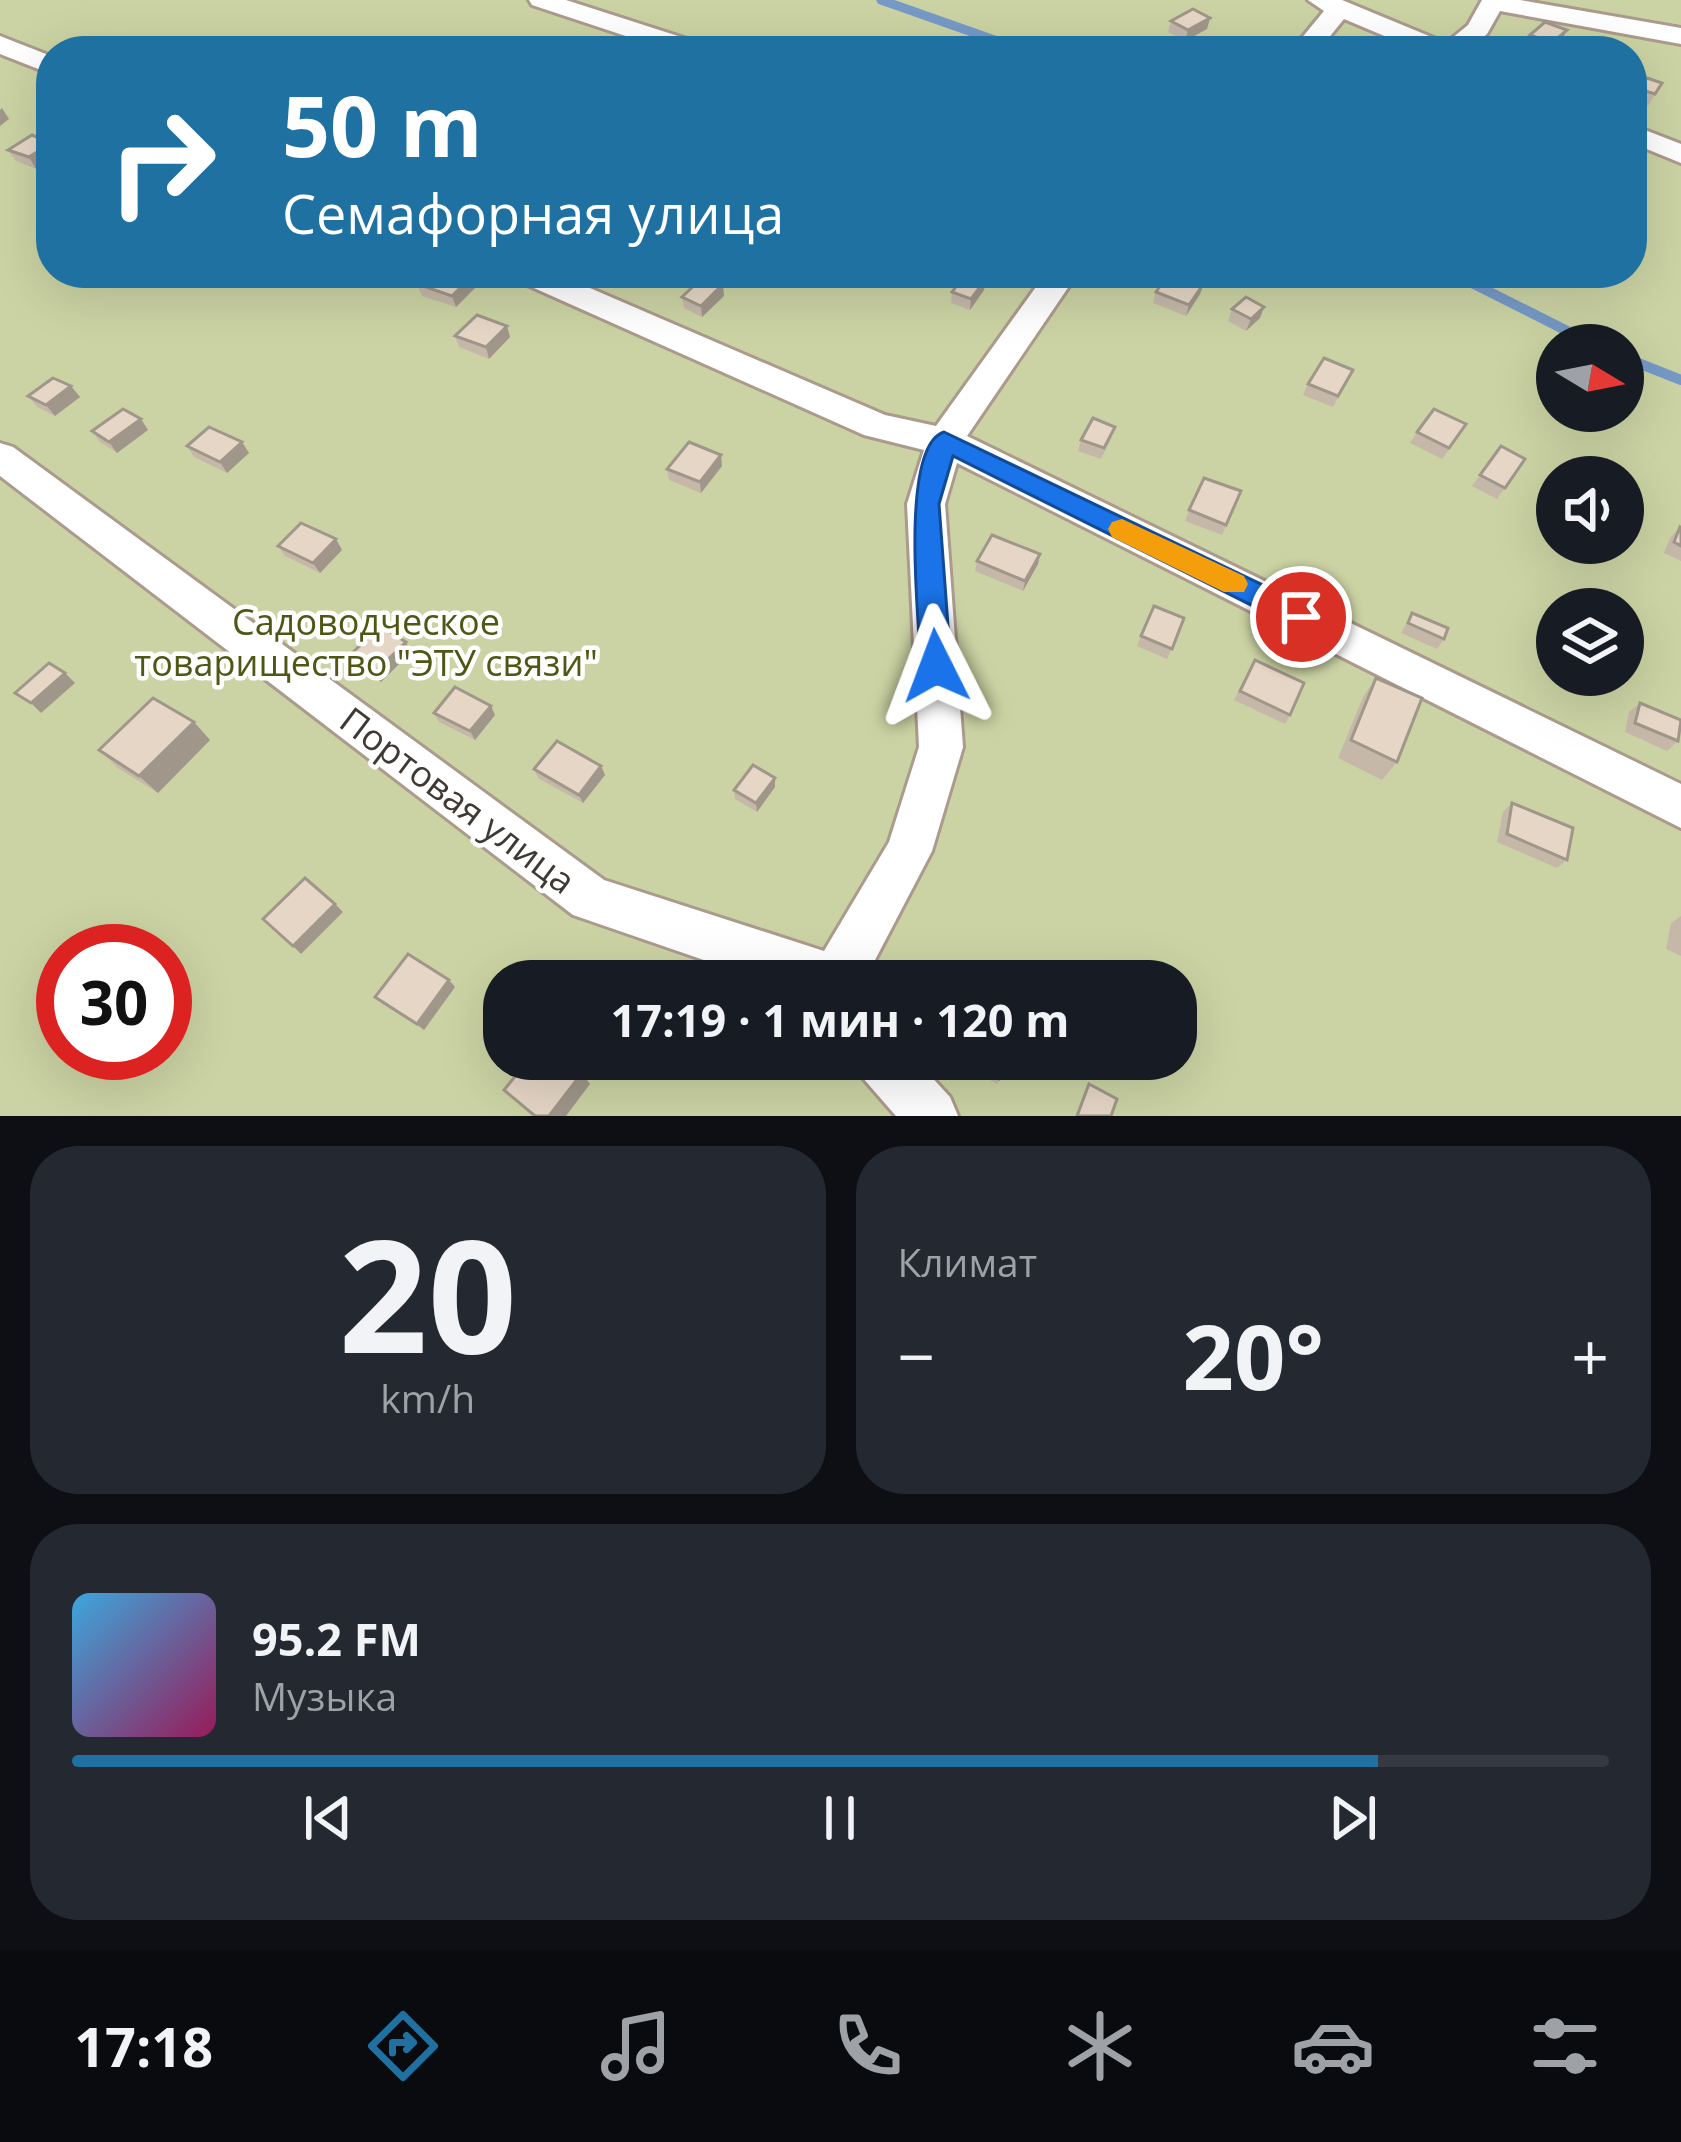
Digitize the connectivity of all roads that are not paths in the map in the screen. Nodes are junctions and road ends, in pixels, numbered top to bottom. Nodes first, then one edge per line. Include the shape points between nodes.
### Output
1 (541, 0) edge
2 (1495, 2) edge
3 (1330, 4) edge
4 (651, 36) edge
5 (1312, 36) edge
6 (1407, 36) edge
7 (1470, 36) edge
8 (1681, 36) edge
9 (0, 44) edge
10 (36, 60) edge
11 (1647, 139) edge
12 (1681, 154) edge
13 (562, 288) edge
14 (1051, 288) edge
15 (944, 441) junction
16 (0, 458) edge
17 (1681, 807) edge
18 (780, 960) edge
19 (849, 960) edge
20 (899, 1080) edge
21 (931, 1116) edge

1 - 4 street
2 - 7 street
2 - 8 street
3 - 5 street
3 - 6 street
9 - 10 street
11 - 12 street
13 - 15 street via 878,425
14 - 15 street
15 - 17 street
15 - 19 street via 926,504 941,747 909,851
16 - 18 street, Портовая улица via 590,898
20 - 21 street

